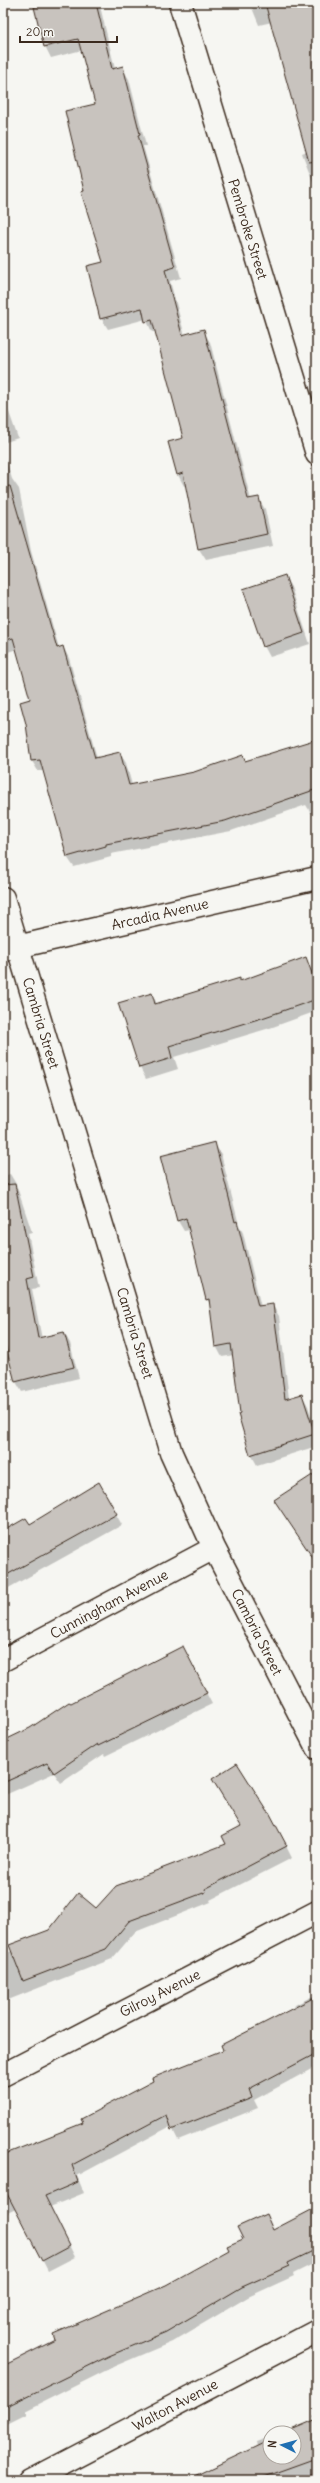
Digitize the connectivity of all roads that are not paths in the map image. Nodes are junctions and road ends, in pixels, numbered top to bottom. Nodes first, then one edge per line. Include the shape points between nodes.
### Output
1 (180, 3) edge
2 (317, 454) edge
3 (317, 878) edge
4 (3, 898) edge
5 (10, 948) edge
6 (214, 1548) junction
7 (3, 1660) edge
8 (317, 1748) edge
9 (317, 1912) edge
10 (3, 2075) edge
11 (317, 2330) edge
12 (32, 2480) edge

1 - 2 street, Pembroke Street
3 - 5 street, Arcadia Avenue
4 - 5 street, Cambria Street
5 - 6 street, Cambria Street via 171,1453
6 - 7 street, Cunningham Avenue
6 - 8 street, Cambria Street
9 - 10 street, Gilroy Avenue
11 - 12 street, Walton Avenue

